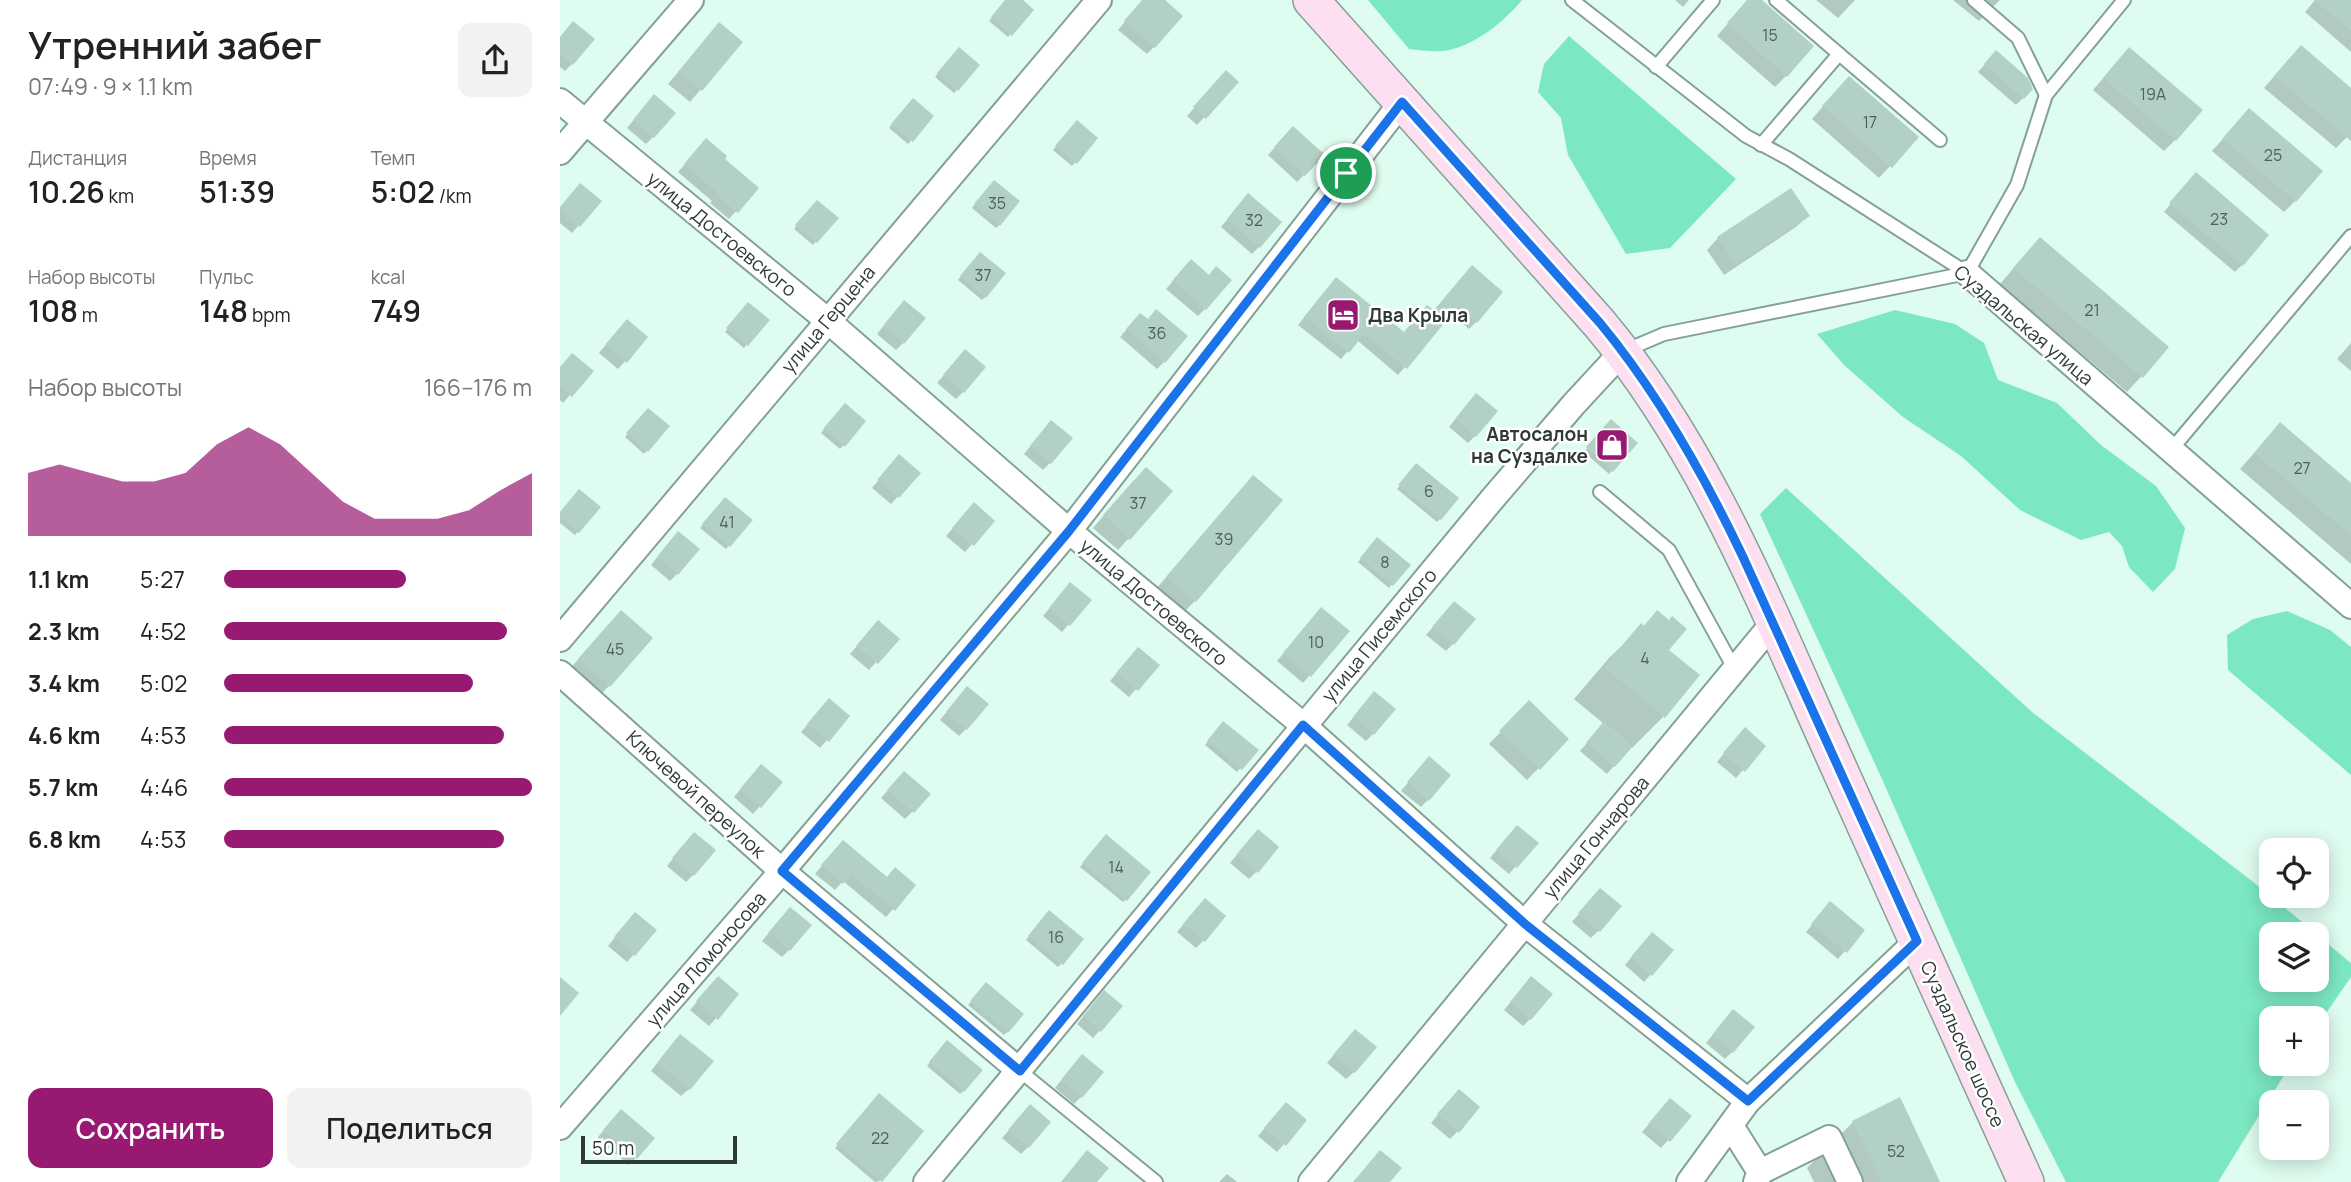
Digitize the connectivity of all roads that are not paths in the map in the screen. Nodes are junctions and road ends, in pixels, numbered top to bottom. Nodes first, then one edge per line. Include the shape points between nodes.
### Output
1 (691, 0) edge
2 (1099, 0) edge
3 (1311, 0) edge
4 (1572, 0) edge
5 (1713, 0) edge
6 (1776, 0) edge
7 (1974, 0) edge
8 (2124, 0) edge
9 (1839, 54) junction
10 (1656, 67) junction
11 (2046, 95) junction
12 (560, 101) edge
13 (1402, 102) junction
14 (585, 122) junction
15 (1940, 140) dead end
16 (1761, 145) junction
17 (560, 152) edge
18 (2351, 236) edge
19 (1967, 273) junction
20 (827, 320) junction
21 (1623, 351) junction
22 (2171, 450) junction
23 (1600, 492) dead end
24 (1069, 531) junction
25 (2351, 606) edge
26 (1774, 622) junction
27 (560, 639) edge
28 (1735, 670) junction
29 (560, 673) edge
30 (1303, 725) junction
31 (782, 871) junction
32 (1525, 924) junction
33 (1917, 941) junction
34 (1020, 1071) junction
35 (1748, 1101) junction
36 (1731, 1126) junction
37 (560, 1127) edge
38 (1758, 1177) edge
39 (926, 1182) edge
40 (1156, 1182) edge
41 (1311, 1182) edge
42 (1689, 1182) edge
43 (1850, 1182) edge
44 (2026, 1182) edge

1 - 14 street
2 - 20 street, улица Герцена
3 - 13 main road, Суздальское шоссе
4 - 10 lane, Суздальская улица
5 - 10 lane
6 - 9 lane
7 - 11 lane via 2018,38
8 - 11 lane
9 - 15 lane
9 - 16 lane
10 - 16 lane, Суздальская улица
11 - 19 lane via 2017,185
12 - 14 street, улица Достоевского
13 - 21 main road, Суздальское шоссе
13 - 24 street, улица Ломоносова
14 - 17 street
14 - 20 street, улица Достоевского
16 - 19 lane, Суздальская улица
18 - 22 lane
19 - 21 lane via 1664,334
19 - 22 street, Суздальская улица
20 - 24 street, улица Достоевского
20 - 27 street, улица Герцена
21 - 26 main road, Суздальское шоссе via 1720,510
21 - 30 street, улица Писемского via 1573,404
22 - 25 street, Суздальская улица
23 - 28 lane via 1669,550
24 - 30 street, улица Достоевского
24 - 31 street, улица Ломоносова
26 - 28 street, улица Гончарова
26 - 33 main road, Суздальское шоссе
28 - 32 street, улица Гончарова
29 - 31 street, Ключевой переулок
30 - 32 street, улица Достоевского
30 - 34 street, улица Писемского
31 - 34 street, Ключевой переулок
31 - 37 street, улица Ломоносова
32 - 35 street, улица Достоевского
32 - 41 street, улица Гончарова
33 - 35 street
33 - 44 main road, Суздальское шоссе
34 - 39 street, улица Писемского
34 - 40 lane, Ключевой переулок
35 - 36 street
36 - 38 street
36 - 42 street
38 - 43 street via 1829,1138

